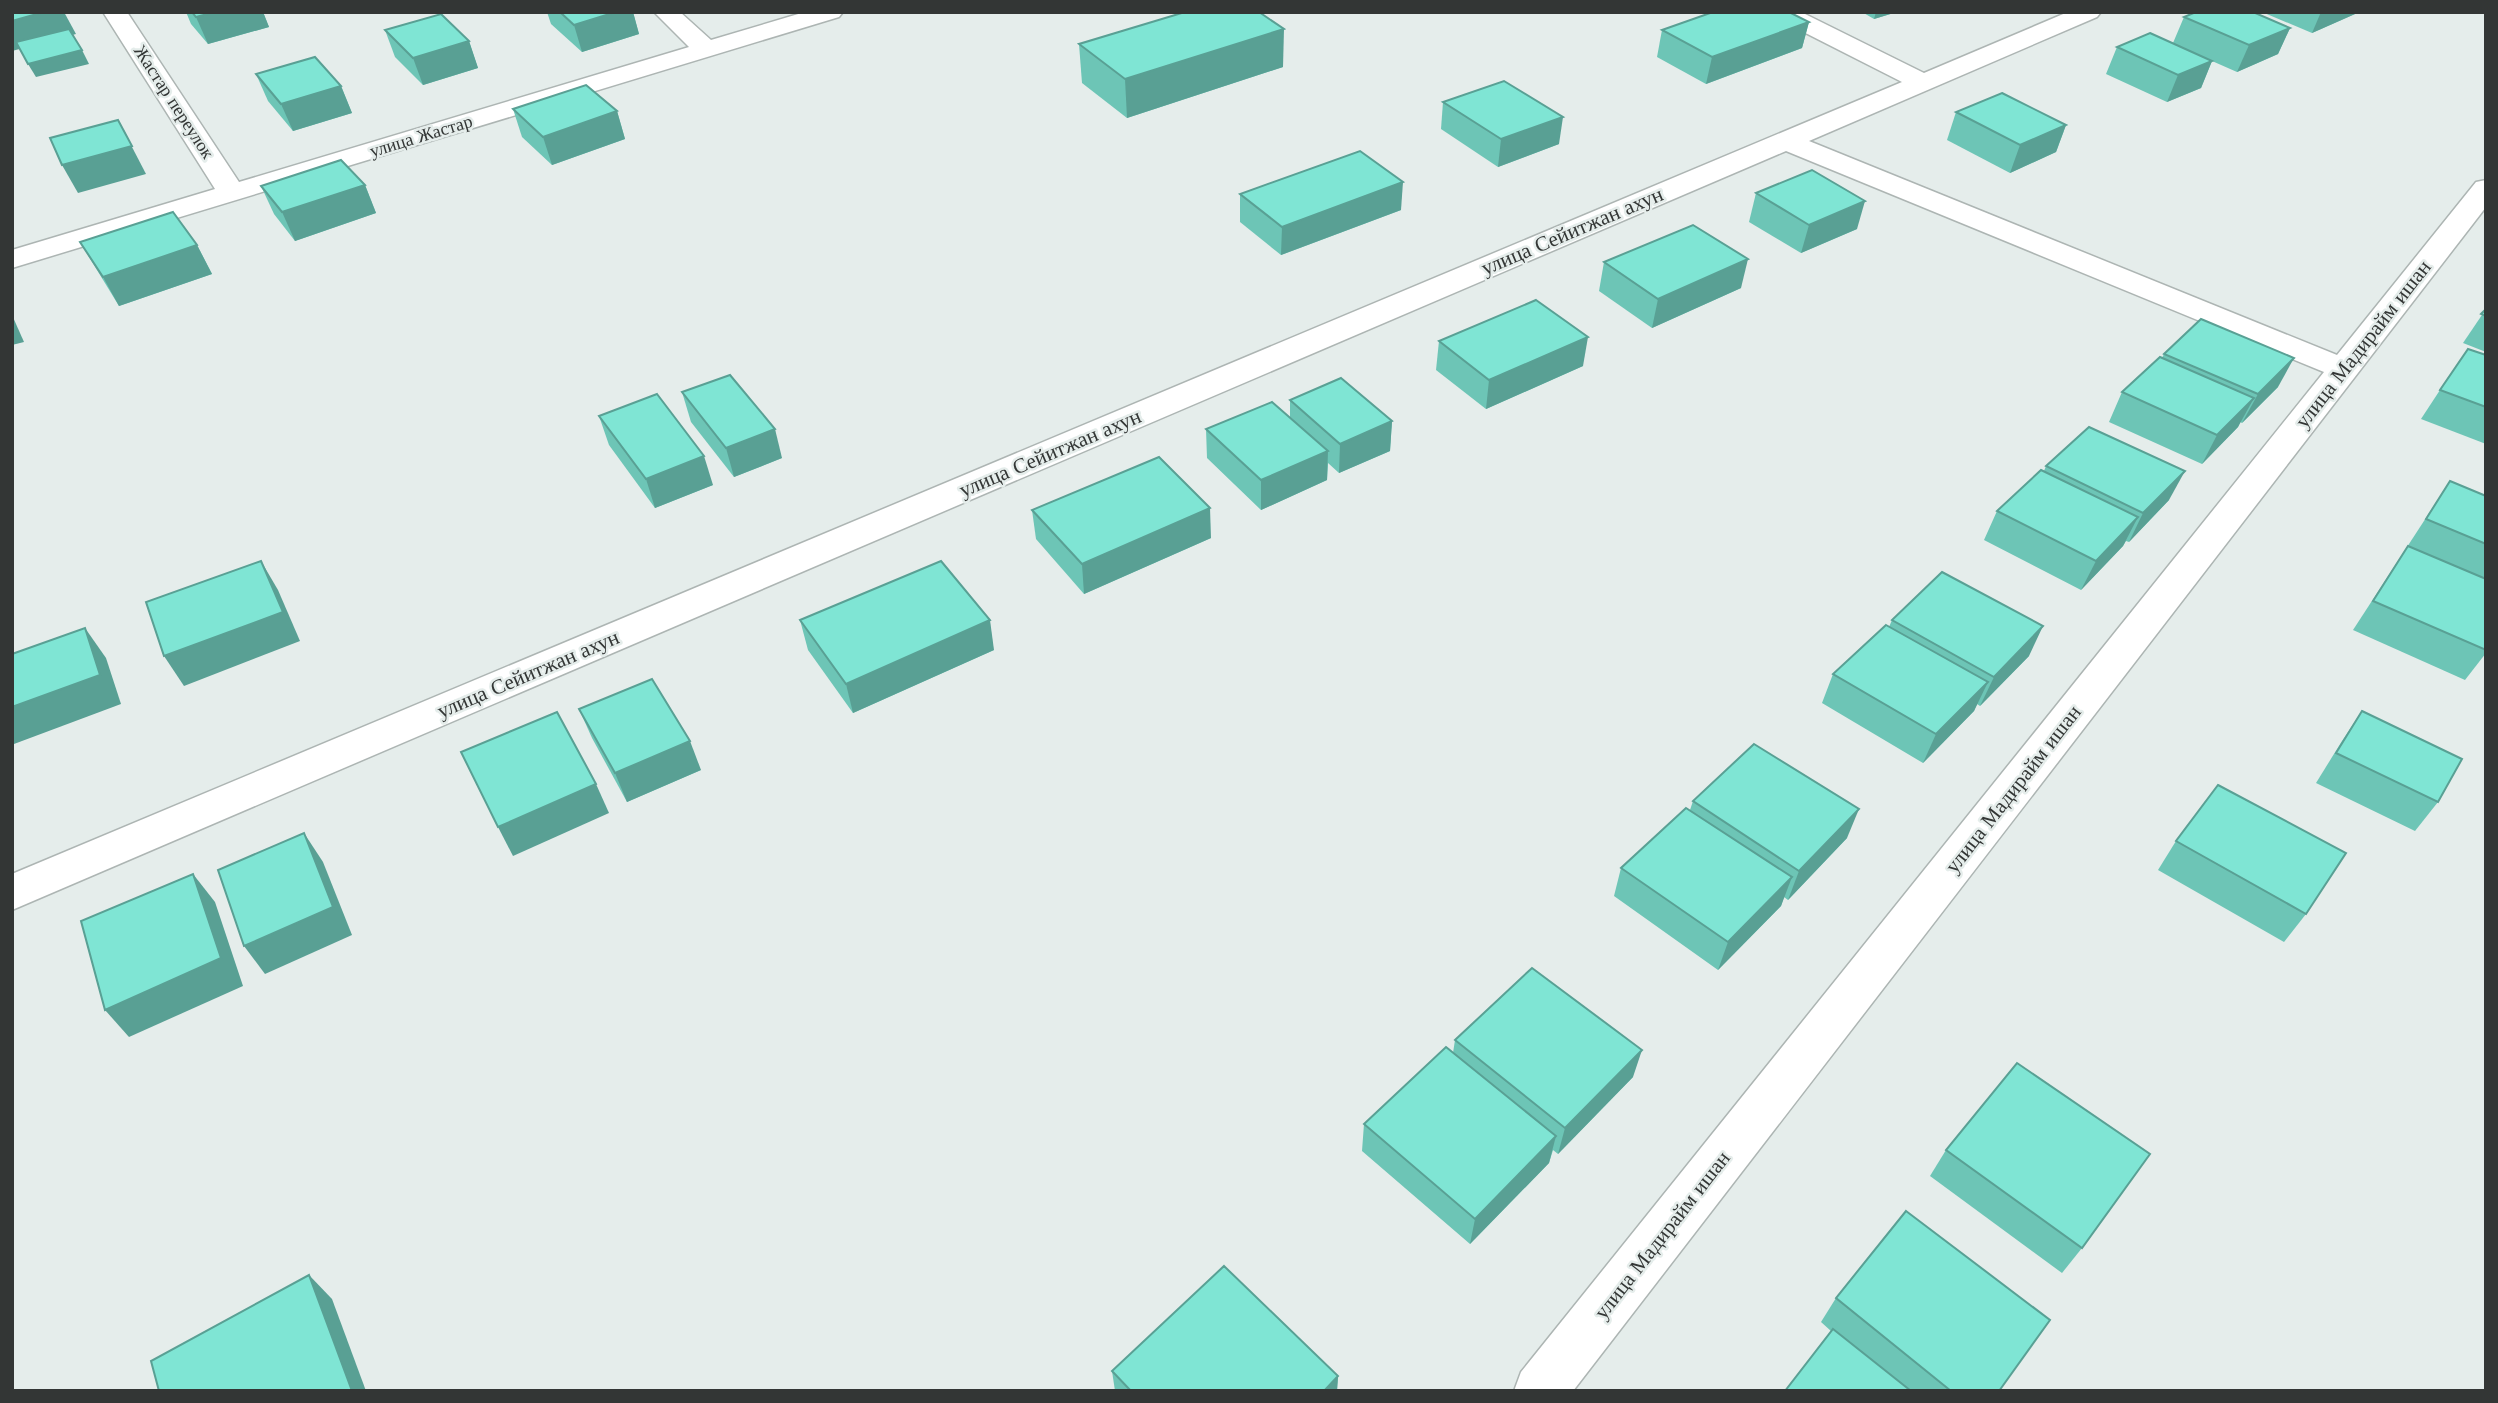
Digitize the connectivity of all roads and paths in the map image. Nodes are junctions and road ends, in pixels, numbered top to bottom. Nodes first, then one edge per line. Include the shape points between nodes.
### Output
1 (115, 12) edge
2 (666, 12) edge
3 (831, 12) edge
4 (1782, 12) edge
5 (2088, 12) edge
6 (707, 50) junction
7 (1923, 82) junction
8 (1786, 141) junction
9 (2486, 188) edge
10 (232, 193) junction
11 (12, 259) edge
12 (2344, 369) junction
13 (12, 893) edge
14 (1540, 1391) edge

1 - 10 street, Жастар переулок
2 - 6 street
3 - 6 street, улица Жастар
4 - 7 street
5 - 7 street, улица Сейитжан ахун
6 - 10 street, улица Жастар
7 - 8 street, улица Сейитжан ахун
8 - 12 street
8 - 13 street, улица Сейитжан ахун
9 - 12 street, улица Мадирайм ишан
10 - 11 street, улица Жастар
12 - 14 street, улица Мадирайм ишан

